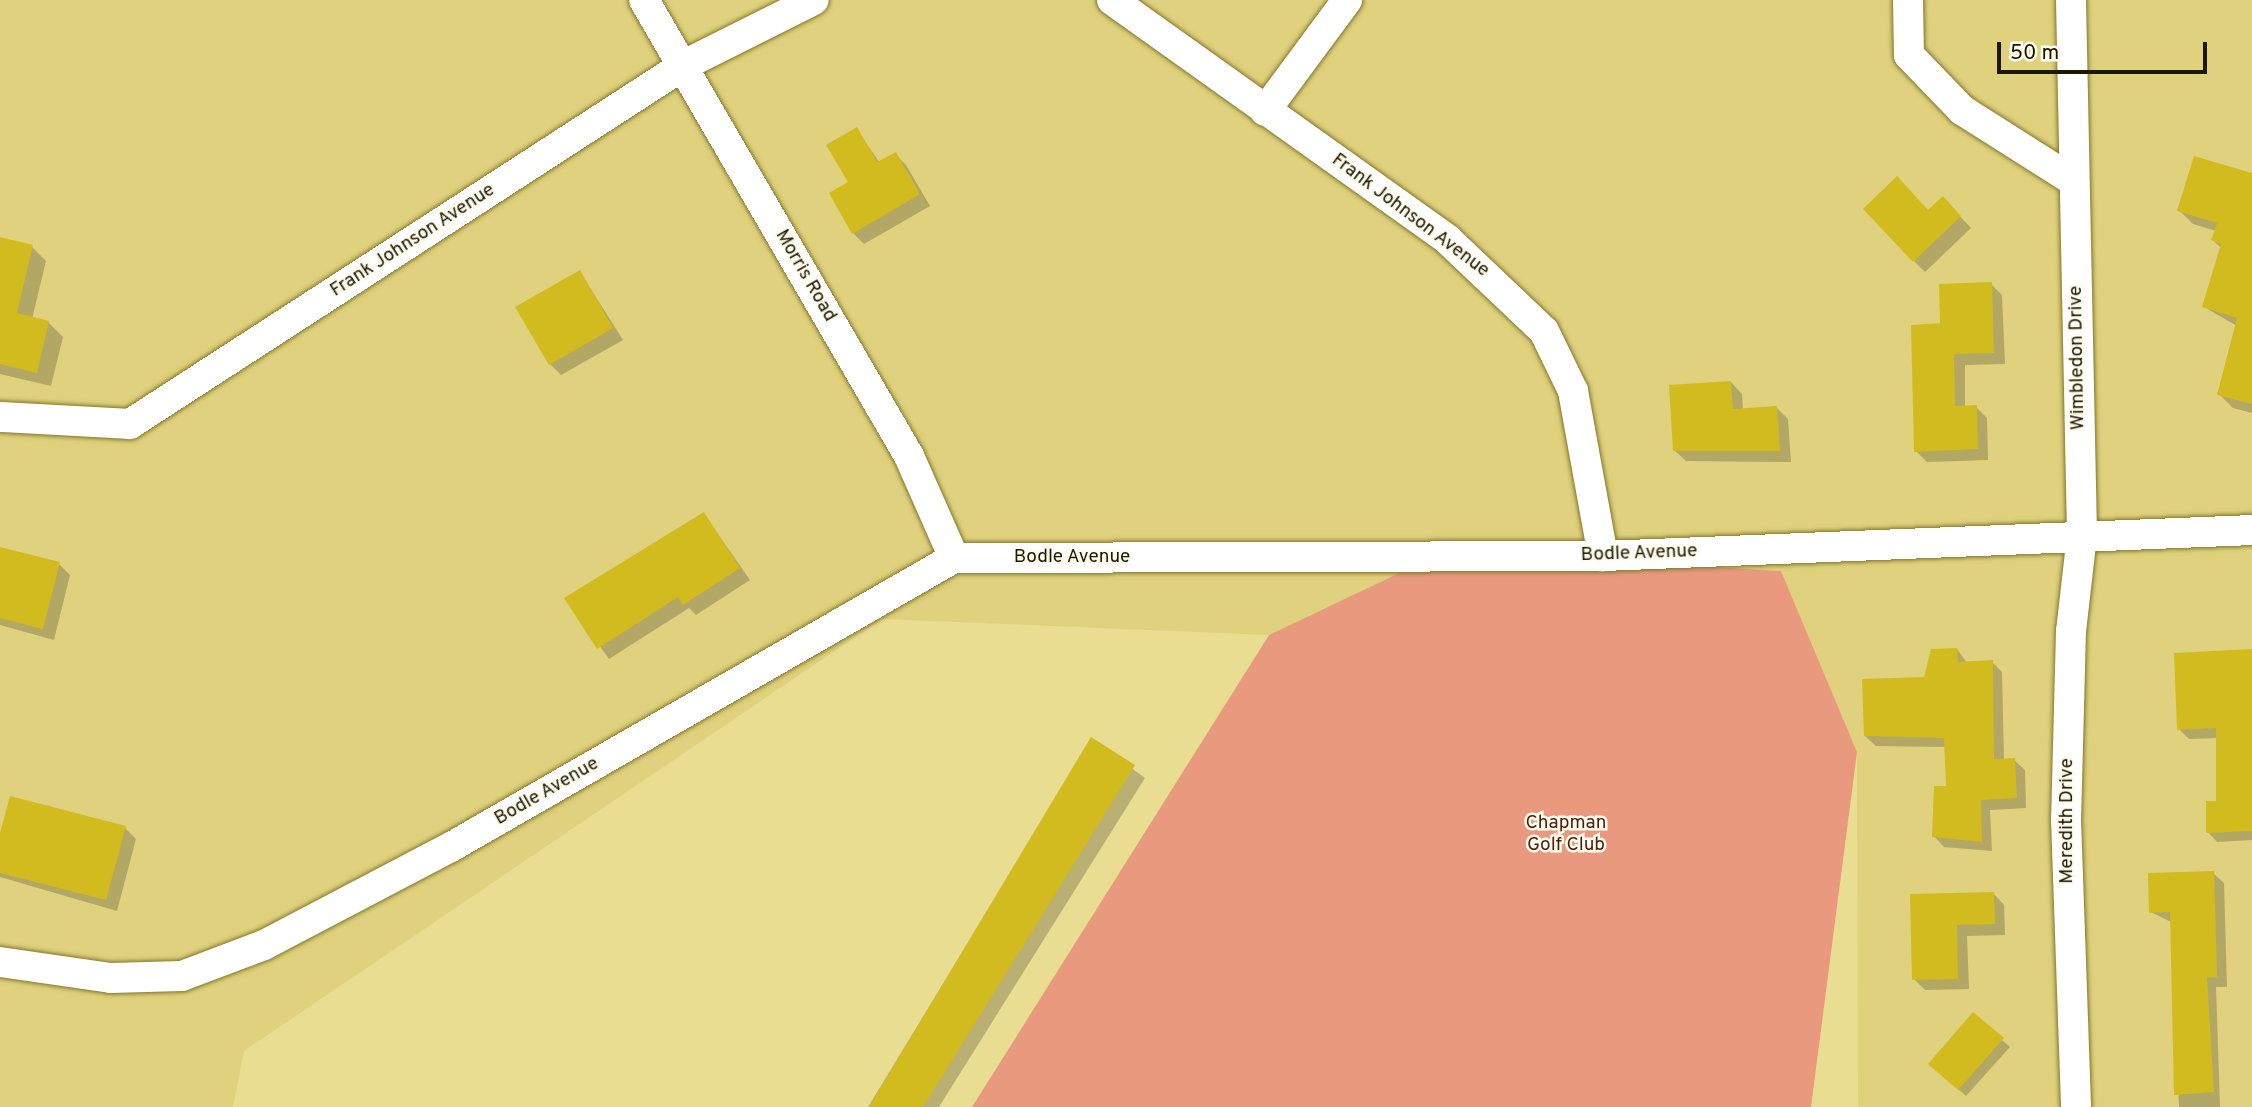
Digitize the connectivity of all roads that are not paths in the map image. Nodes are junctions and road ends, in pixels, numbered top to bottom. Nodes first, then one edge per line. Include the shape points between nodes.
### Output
1 (644, 0) edge
2 (814, 0) edge
3 (1112, 0) edge
4 (1347, 0) edge
5 (1908, 0) edge
6 (2071, 0) edge
7 (684, 65) junction
8 (1265, 111) junction
9 (2074, 181) junction
10 (0, 417) edge
11 (2252, 530) edge
12 (2082, 535) junction
13 (1603, 556) junction
14 (954, 558) junction
15 (0, 962) edge
16 (2076, 1107) edge

1 - 7 street, Morris Road
2 - 7 street, Frank Johnson Avenue
3 - 8 street, Frank Johnson Avenue
4 - 8 street
5 - 9 street via 1909,55 1962,110
6 - 9 street, Wimbledon Drive
7 - 10 street, Frank Johnson Avenue via 130,424
7 - 14 street, Morris Road via 909,456
8 - 13 street, Frank Johnson Avenue via 1448,240 1544,331 1573,391
9 - 12 street, Wimbledon Drive
11 - 12 street, Bodle Avenue
12 - 13 street, Bodle Avenue
12 - 16 street, Meredith Drive via 2071,631 2066,819
13 - 14 street, Bodle Avenue
14 - 15 street, Bodle Avenue via 451,847 264,945 182,976 111,978

